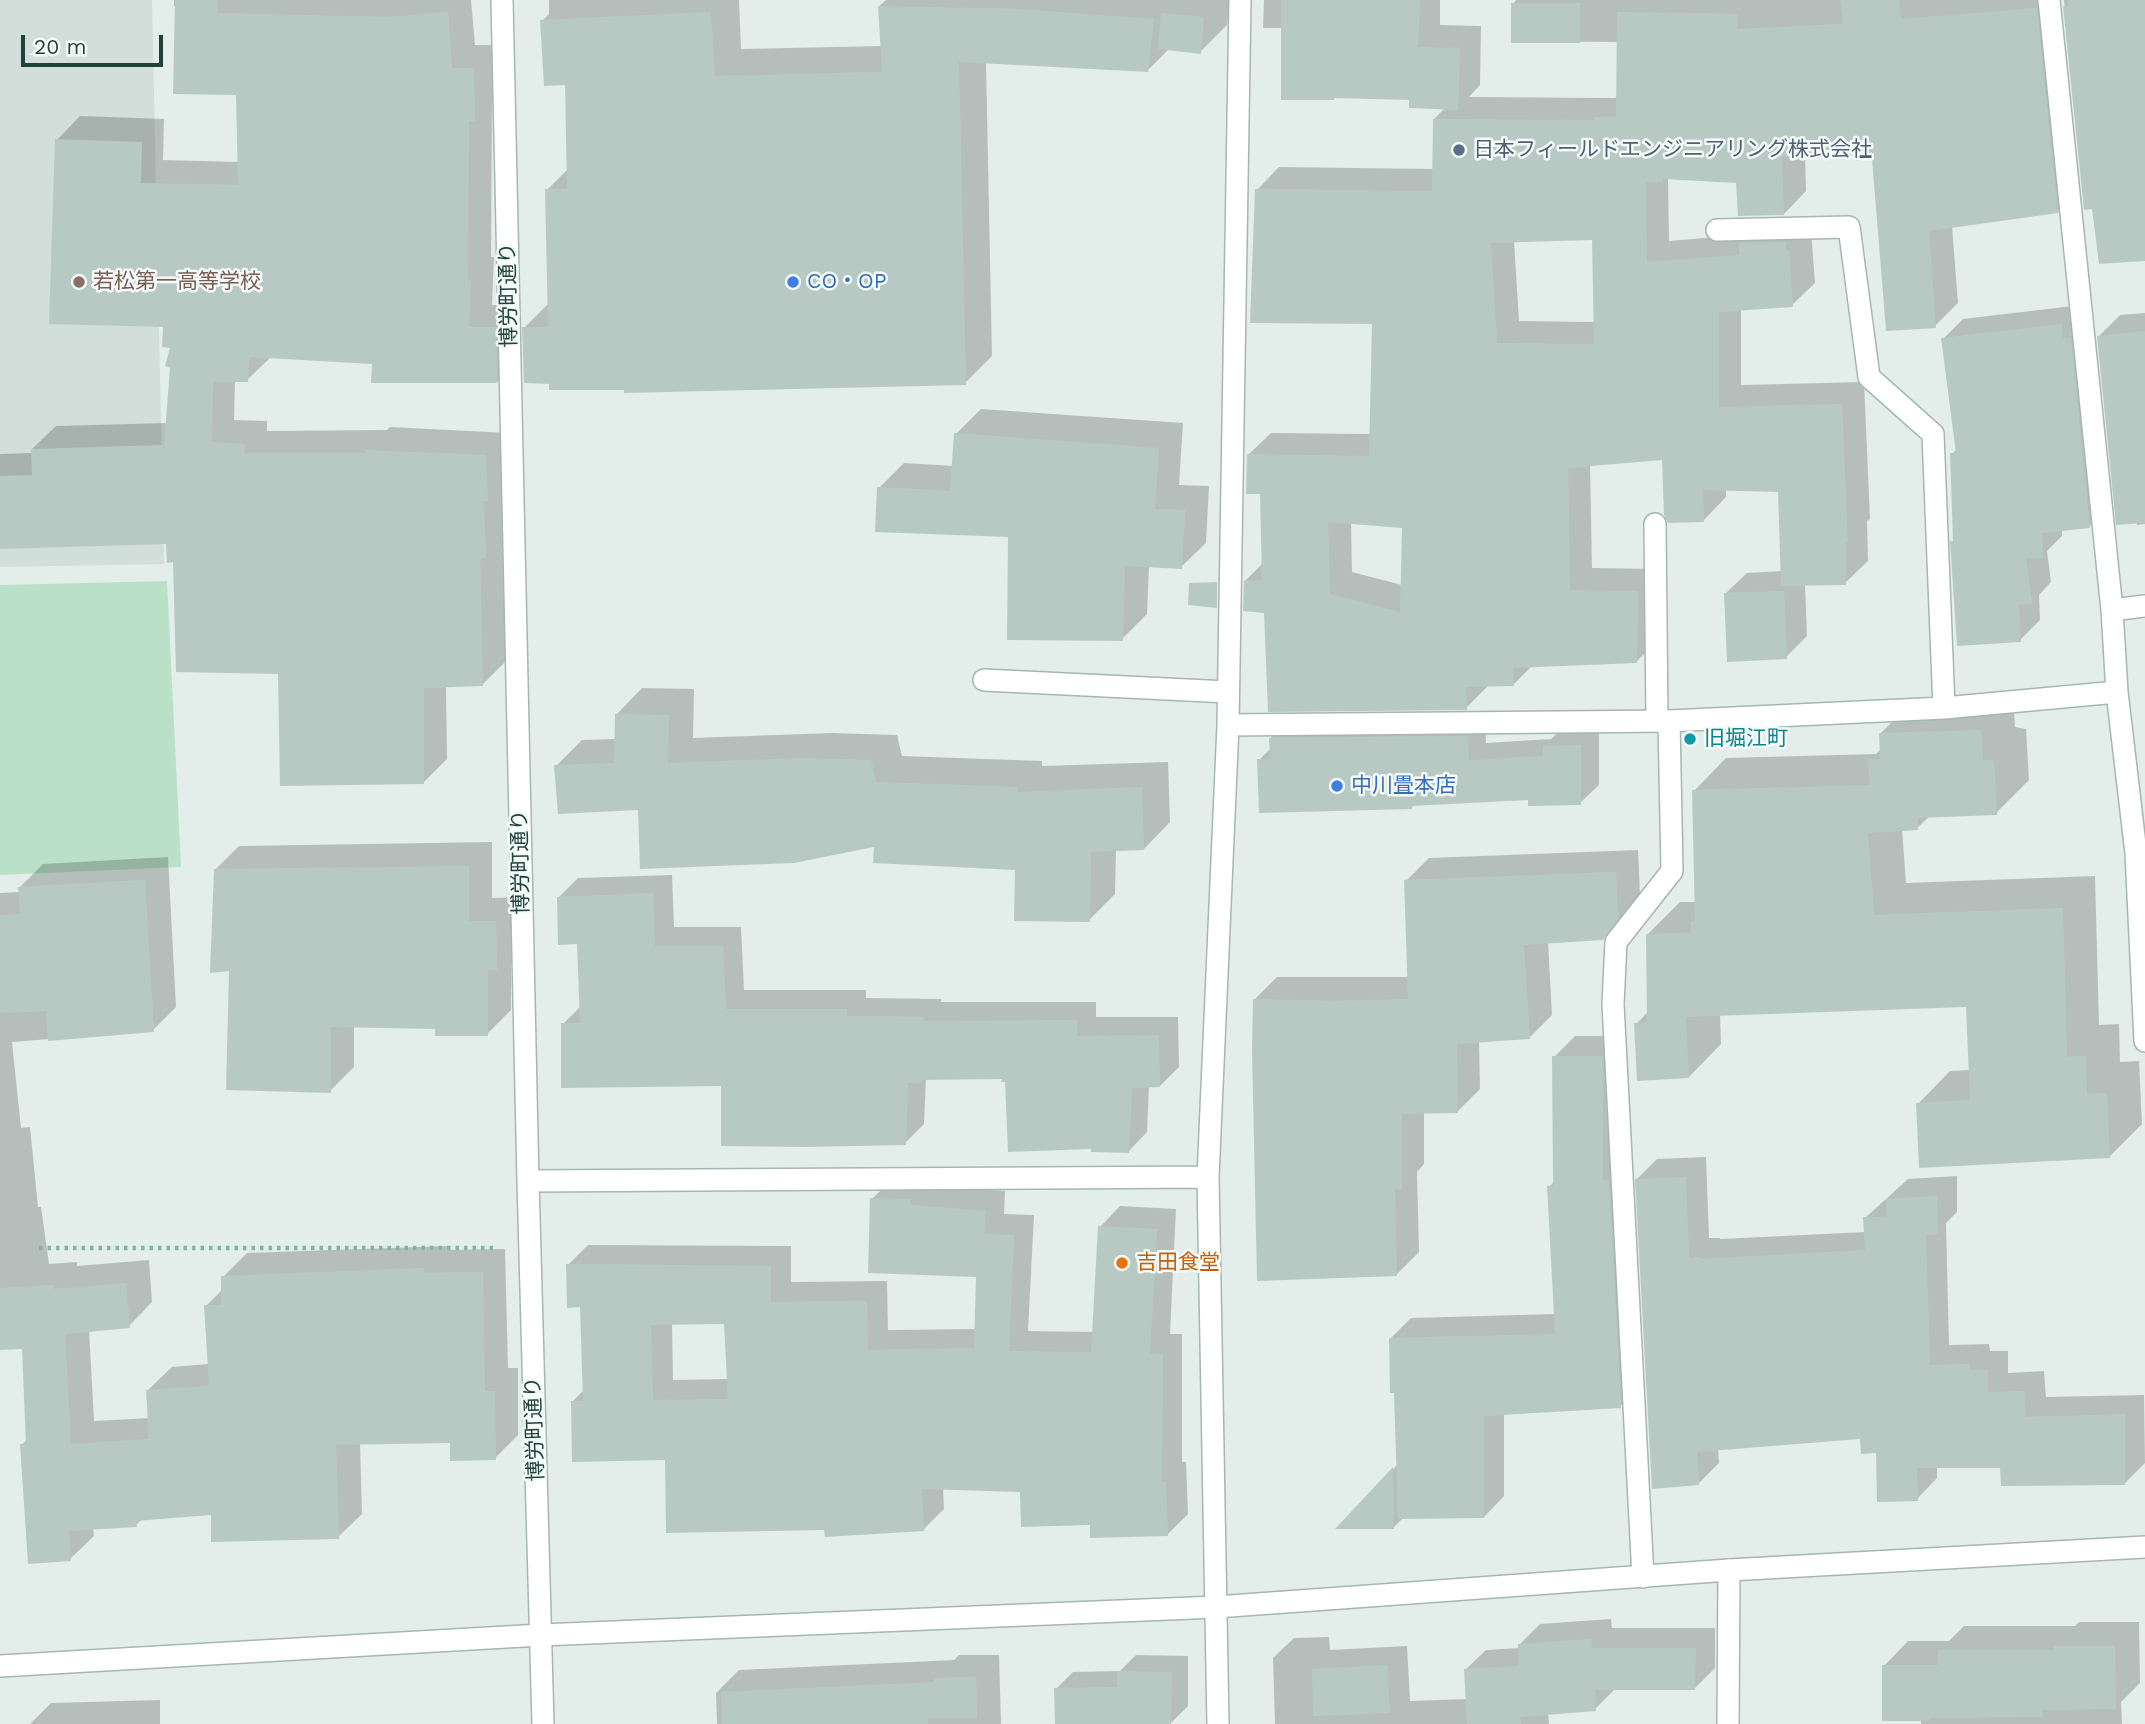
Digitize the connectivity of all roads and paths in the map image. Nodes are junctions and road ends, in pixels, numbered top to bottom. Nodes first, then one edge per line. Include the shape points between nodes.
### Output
1 (502, 0) edge
2 (1240, 0) edge
3 (2049, 0) edge
4 (1717, 230) dead end
5 (1655, 524) dead end
6 (2145, 606) edge
7 (2112, 610) junction
8 (984, 680) dead end
9 (1228, 692) junction
10 (2117, 692) junction
11 (1944, 708) junction
12 (1663, 721) junction
13 (1228, 725) junction
14 (2144, 986) edge
15 (2145, 1034) edge
16 (2145, 1041) edge
17 (1208, 1177) junction
18 (528, 1181) junction
19 (530, 1247) junction
20 (39, 1248) dead end
21 (2145, 1547) edge
22 (1729, 1570) junction
23 (1643, 1577) junction
24 (1216, 1607) junction
25 (541, 1635) junction
26 (0, 1666) edge
27 (543, 1724) edge
28 (1218, 1724) edge
29 (1728, 1724) edge

1 - 18 street, 博労町通り
2 - 9 street
3 - 7 street
4 - 11 street via 1849,227 1869,377 1933,434
5 - 12 street
6 - 7 street
7 - 10 street
8 - 9 street
9 - 13 street
10 - 11 street
10 - 14 street via 2136,853
11 - 12 street
12 - 13 street
12 - 23 street via 1672,871 1616,942 1613,1004
13 - 17 street
14 - 15 street
15 - 16 street
17 - 18 street
17 - 24 street
18 - 19 street, 博労町通り
19 - 20 path
19 - 25 street, 博労町通り
21 - 22 street
22 - 23 street
22 - 29 street
23 - 24 street
24 - 25 street
24 - 28 street
25 - 26 street
25 - 27 street, 博労町通り

